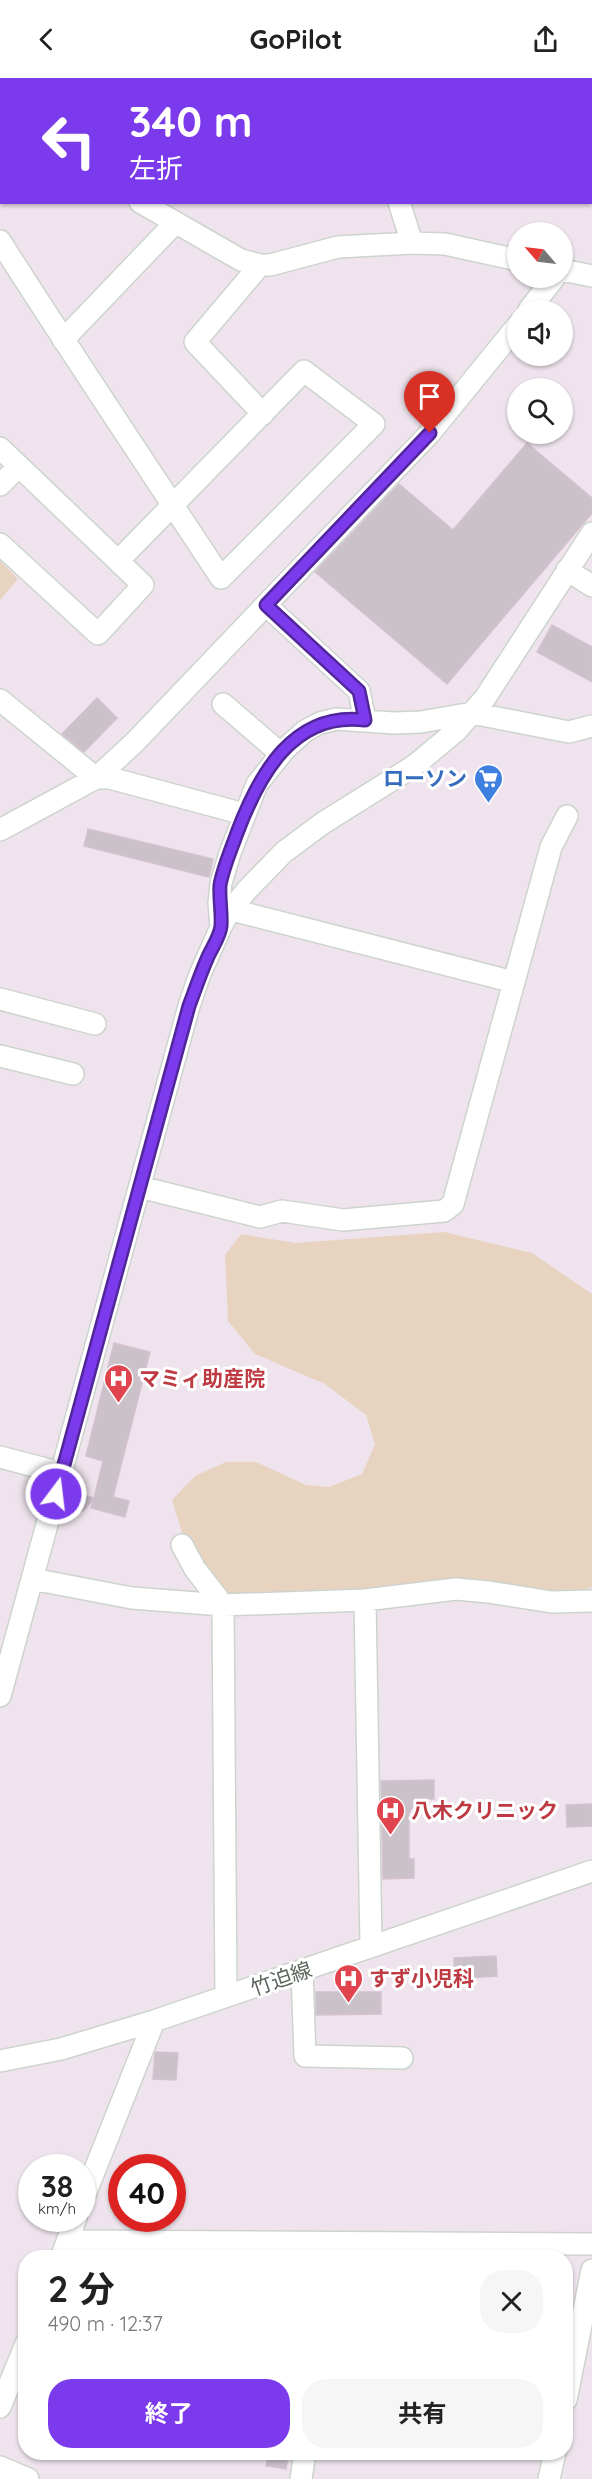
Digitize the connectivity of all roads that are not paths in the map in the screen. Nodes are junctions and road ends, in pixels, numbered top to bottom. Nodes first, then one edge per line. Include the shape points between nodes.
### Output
1 (143, 204) edge
2 (400, 204) edge
3 (175, 223) junction
4 (0, 241) edge
5 (412, 243) junction
6 (507, 257) edge
7 (260, 265) junction
8 (573, 272) edge
9 (592, 276) edge
10 (546, 288) edge
11 (537, 300) edge
12 (507, 338) edge
13 (63, 340) junction
14 (263, 414) junction
15 (0, 448) edge
16 (19, 466) junction
17 (0, 485) edge
18 (173, 505) junction
19 (592, 533) edge
20 (0, 544) edge
21 (118, 561) junction
22 (567, 570) junction
23 (592, 586) edge
24 (266, 605) junction
25 (0, 700) edge
26 (223, 704) dead end
27 (472, 713) junction
28 (365, 720) junction
29 (592, 726) edge
30 (281, 754) junction
31 (96, 778) junction
32 (244, 814) junction
33 (567, 816) dead end
34 (0, 830) edge
35 (226, 919) junction
36 (514, 982) junction
37 (0, 999) edge
38 (95, 1024) dead end
39 (0, 1056) edge
40 (73, 1074) dead end
41 (140, 1187) junction
42 (0, 1457) edge
43 (61, 1473) junction
44 (182, 1545) dead end
45 (32, 1578) junction
46 (365, 1600) junction
47 (592, 1601) edge
48 (223, 1605) junction
49 (0, 1696) edge
50 (592, 1871) edge
51 (371, 1946) junction
52 (302, 1970) junction
53 (226, 1996) junction
54 (154, 2021) junction
55 (402, 2058) dead end
56 (0, 2061) edge
57 (96, 2167) edge
58 (71, 2232) edge
59 (592, 2244) edge
60 (64, 2249) edge
61 (298, 2250) edge
62 (541, 2250) edge
63 (592, 2270) edge
64 (18, 2363) edge
65 (573, 2365) edge
66 (0, 2407) edge
67 (304, 2460) edge
68 (553, 2460) edge
69 (0, 2467) edge
70 (28, 2479) edge
71 (301, 2479) edge
72 (549, 2479) edge

1 - 3 street
2 - 5 street
3 - 7 street via 241,260
3 - 13 street
4 - 13 street
5 - 6 street via 445,243
5 - 7 street via 338,247
7 - 14 street via 195,342
8 - 9 street
10 - 11 street
12 - 24 street via 430,433
13 - 18 street
14 - 18 street
14 - 18 street via 304,371 374,424 221,578
15 - 16 street
16 - 17 street
16 - 21 street
18 - 21 street
19 - 22 street
20 - 21 street via 98,634 142,585
22 - 23 street
22 - 27 street
24 - 28 street via 359,691
24 - 31 street
25 - 31 street
26 - 30 street
27 - 28 street via 421,722
27 - 29 street via 569,732
27 - 35 street via 414,766 284,852
28 - 30 street via 320,723 305,731
30 - 32 street via 257,784
31 - 32 street via 110,778
31 - 34 street
32 - 35 street via 221,883 219,903
33 - 36 street via 550,847
35 - 36 street
35 - 41 street via 189,1006
36 - 41 street via 453,1204 444,1211 343,1220 282,1210 260,1217
37 - 38 street
39 - 40 street
41 - 43 street
42 - 43 street
43 - 45 street
44 - 48 street
45 - 48 street via 132,1598
45 - 49 street
46 - 47 street via 456,1589 552,1602
46 - 48 street
46 - 51 street
48 - 53 street
50 - 51 street, 竹迫線
51 - 52 street, 竹迫線
52 - 53 street, 竹迫線
52 - 55 street via 305,2056
53 - 54 street, 竹迫線
54 - 56 street, 竹迫線 via 88,2042
54 - 57 street
58 - 60 street
59 - 62 street
60 - 61 street
63 - 65 street
64 - 66 street
67 - 71 street
68 - 72 street
69 - 70 street

